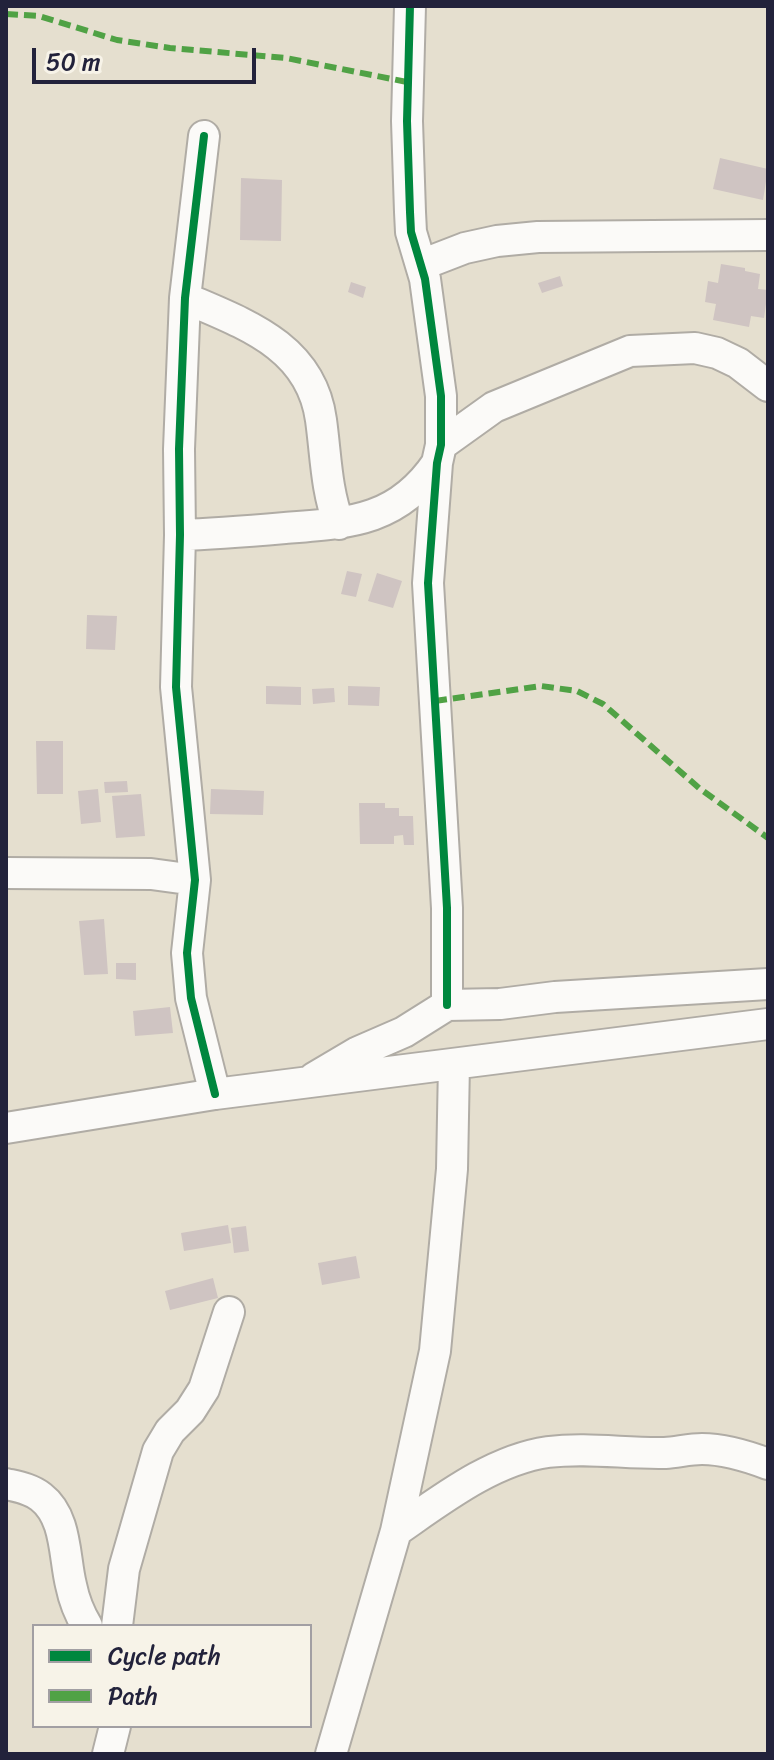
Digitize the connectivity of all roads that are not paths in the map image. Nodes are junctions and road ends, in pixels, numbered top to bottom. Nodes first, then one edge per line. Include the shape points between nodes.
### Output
1 (410, 6) edge
2 (204, 136) dead end
3 (768, 235) edge
4 (421, 265) junction
5 (185, 298) junction
6 (768, 386) edge
7 (439, 454) junction
8 (339, 524) junction
9 (180, 535) junction
10 (6, 873) edge
11 (195, 880) junction
12 (768, 984) edge
13 (447, 1005) junction
14 (768, 1024) edge
15 (454, 1064) junction
16 (303, 1084) junction
17 (215, 1094) junction
18 (6, 1128) edge
19 (229, 1312) dead end
20 (768, 1464) edge
21 (6, 1484) edge
22 (396, 1531) junction
23 (86, 1624) edge
24 (117, 1624) edge
25 (114, 1728) edge
26 (108, 1754) edge
27 (331, 1754) edge

1 - 4 street via 410,212
2 - 5 street
3 - 4 street via 538,237 465,248
4 - 7 street via 441,396
5 - 8 street via 272,340 302,372 320,417 326,479
5 - 9 street
6 - 7 street via 717,353 695,348 630,351 494,407
7 - 8 street via 410,495 372,516
7 - 13 street via 428,583 447,908
8 - 9 street
9 - 11 street via 176,687
10 - 11 street via 151,874
11 - 17 street via 187,953 191,998
12 - 13 street
13 - 16 street
14 - 15 street
15 - 16 street
15 - 22 street via 452,1169 435,1351
16 - 17 street
17 - 18 street
19 - 24 street via 204,1389 158,1451 124,1569
20 - 22 street via 714,1450 546,1452 489,1472
21 - 23 street via 43,1498 58,1520 73,1594
22 - 27 street
25 - 26 street

